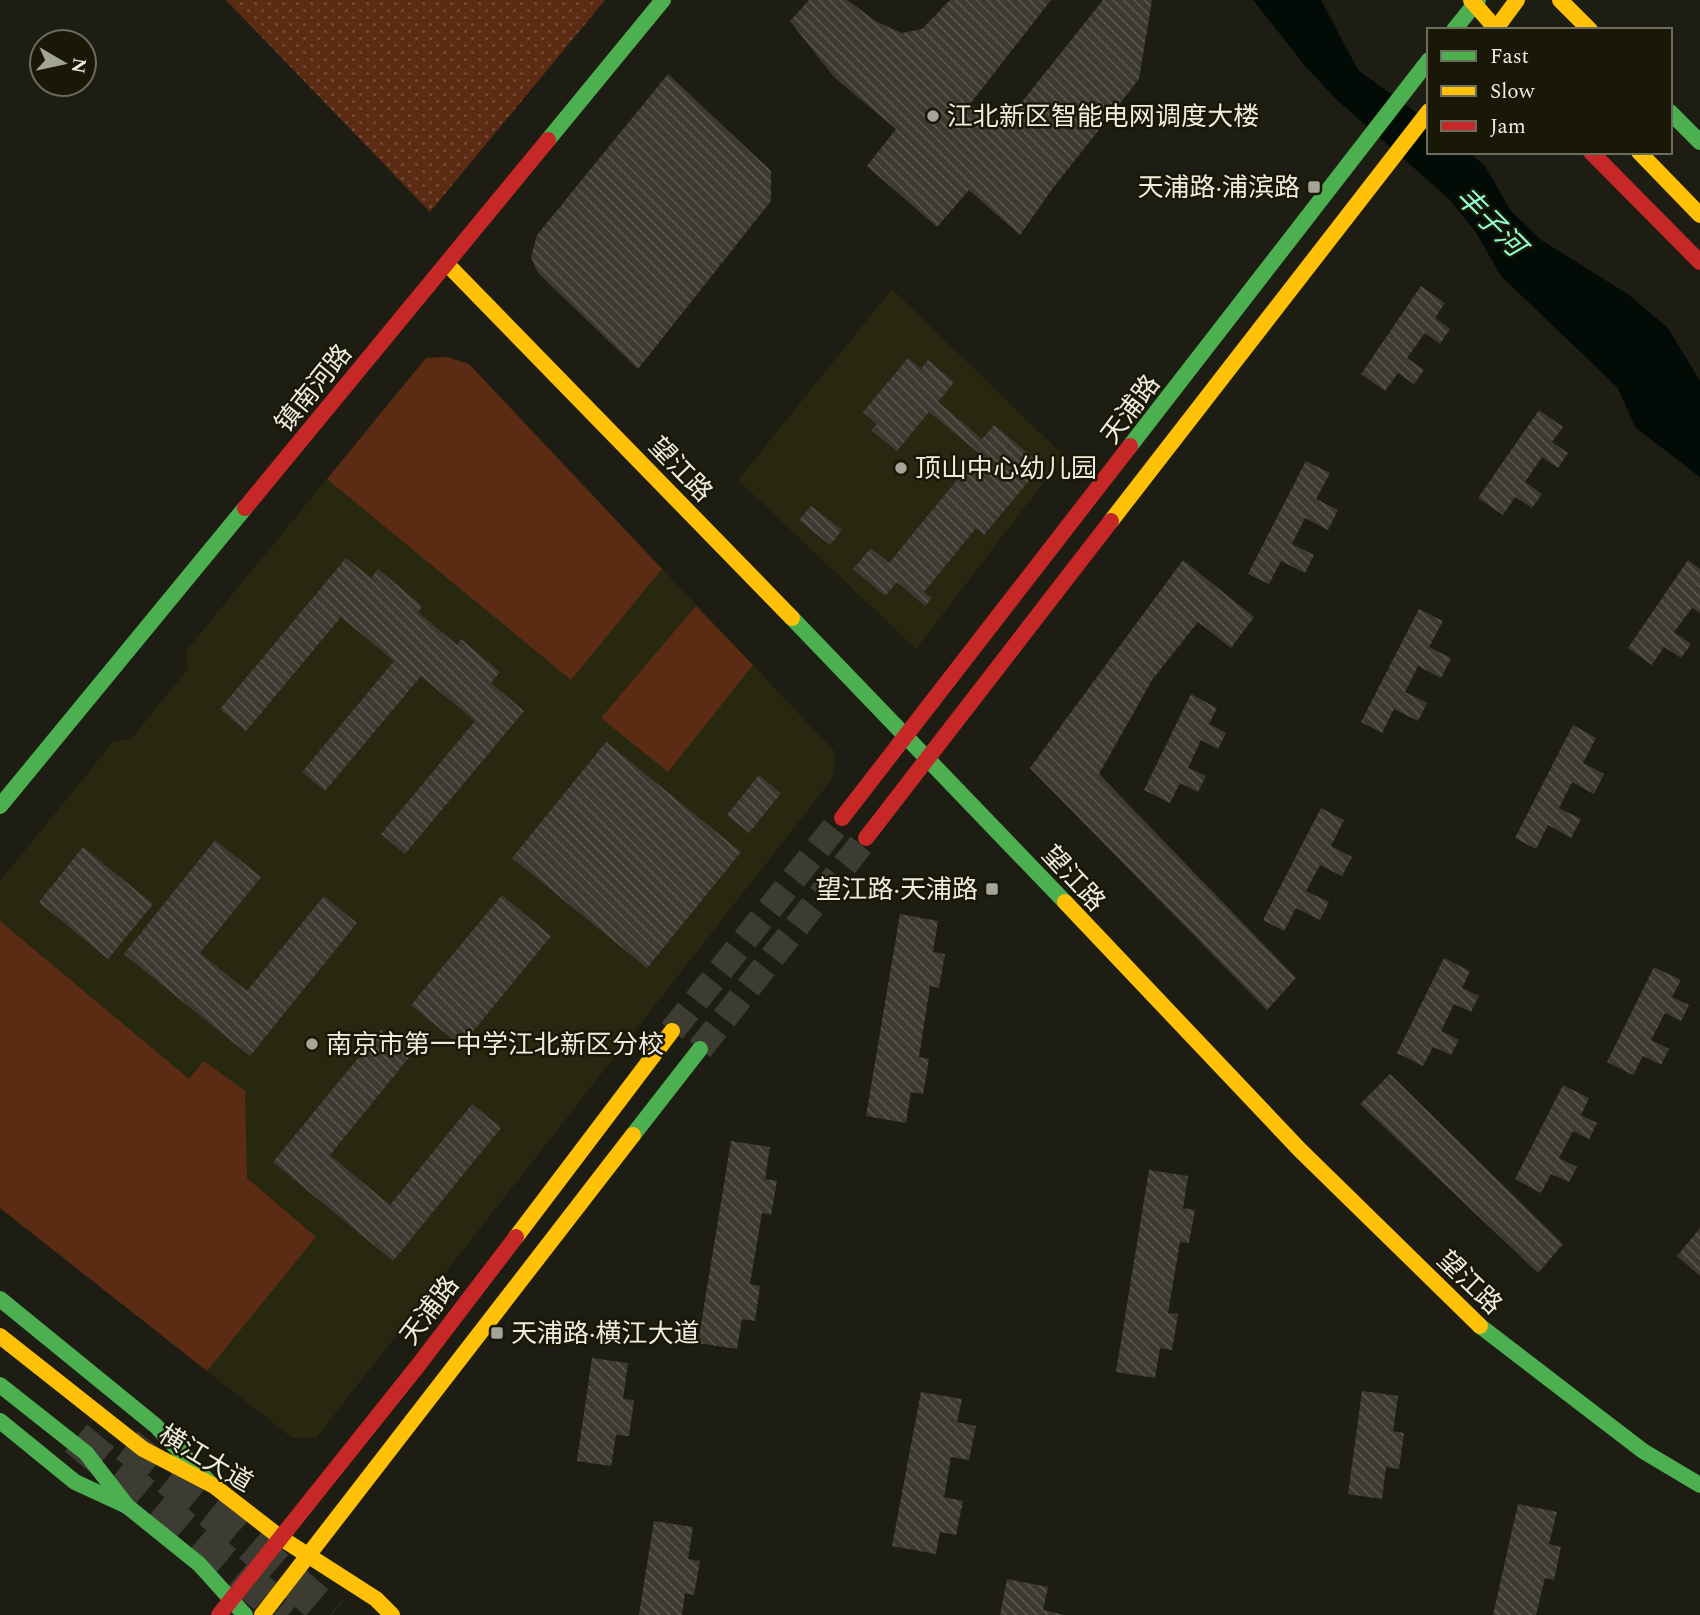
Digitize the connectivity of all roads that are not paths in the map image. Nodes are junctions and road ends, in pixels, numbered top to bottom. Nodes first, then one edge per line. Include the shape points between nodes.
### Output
1 (663, 0) edge
2 (1517, 0) edge
3 (1560, 0) edge
4 (1475, 1) edge
5 (1455, 28) edge
6 (1495, 28) edge
7 (1497, 28) edge
8 (1588, 28) edge
9 (1427, 62) edge
10 (1427, 114) edge
11 (1672, 114) edge
12 (1700, 142) edge
13 (1593, 154) edge
14 (1641, 154) edge
15 (1700, 215) edge
16 (1700, 262) edge
17 (447, 264) junction
18 (906, 736) junction
19 (929, 759) junction
20 (0, 806) edge
21 (842, 818) tunnel mouth
22 (866, 838) tunnel mouth
23 (672, 1031) tunnel mouth
24 (700, 1049) tunnel mouth
25 (0, 1299) edge
26 (0, 1336) edge
27 (0, 1385) edge
28 (0, 1421) edge
29 (210, 1483) junction
30 (1700, 1485) edge
31 (127, 1506) junction
32 (281, 1538) junction
33 (310, 1554) junction
34 (231, 1600) junction
35 (219, 1615) edge
36 (245, 1615) edge
37 (262, 1615) edge
38 (392, 1615) edge

1 - 17 main road, 镇南河路
2 - 7 main road
3 - 8 main road
4 - 5 main road
4 - 6 main road
9 - 18 main road, 天浦路
10 - 19 main road, 天浦路
11 - 12 main road
13 - 16 main road
14 - 15 main road
17 - 18 main road, 望江路
17 - 20 main road, 镇南河路
18 - 19 main road, 望江路
18 - 21 main road, 天浦路
19 - 22 main road, 天浦路
19 - 30 main road, 望江路 via 1244,1092 1488,1334 1643,1451
23 - 32 main road, 天浦路
24 - 33 main road
25 - 29 main road via 156,1426
26 - 29 main road, 横江大道 via 143,1449
27 - 31 main road via 86,1452
28 - 31 main road via 75,1482
29 - 32 main road, 横江大道
31 - 34 main road via 199,1564
32 - 33 main road, 横江大道
32 - 34 main road, 天浦路
33 - 37 main road
33 - 38 main road, 横江大道
34 - 35 main road, 天浦路
34 - 36 main road

